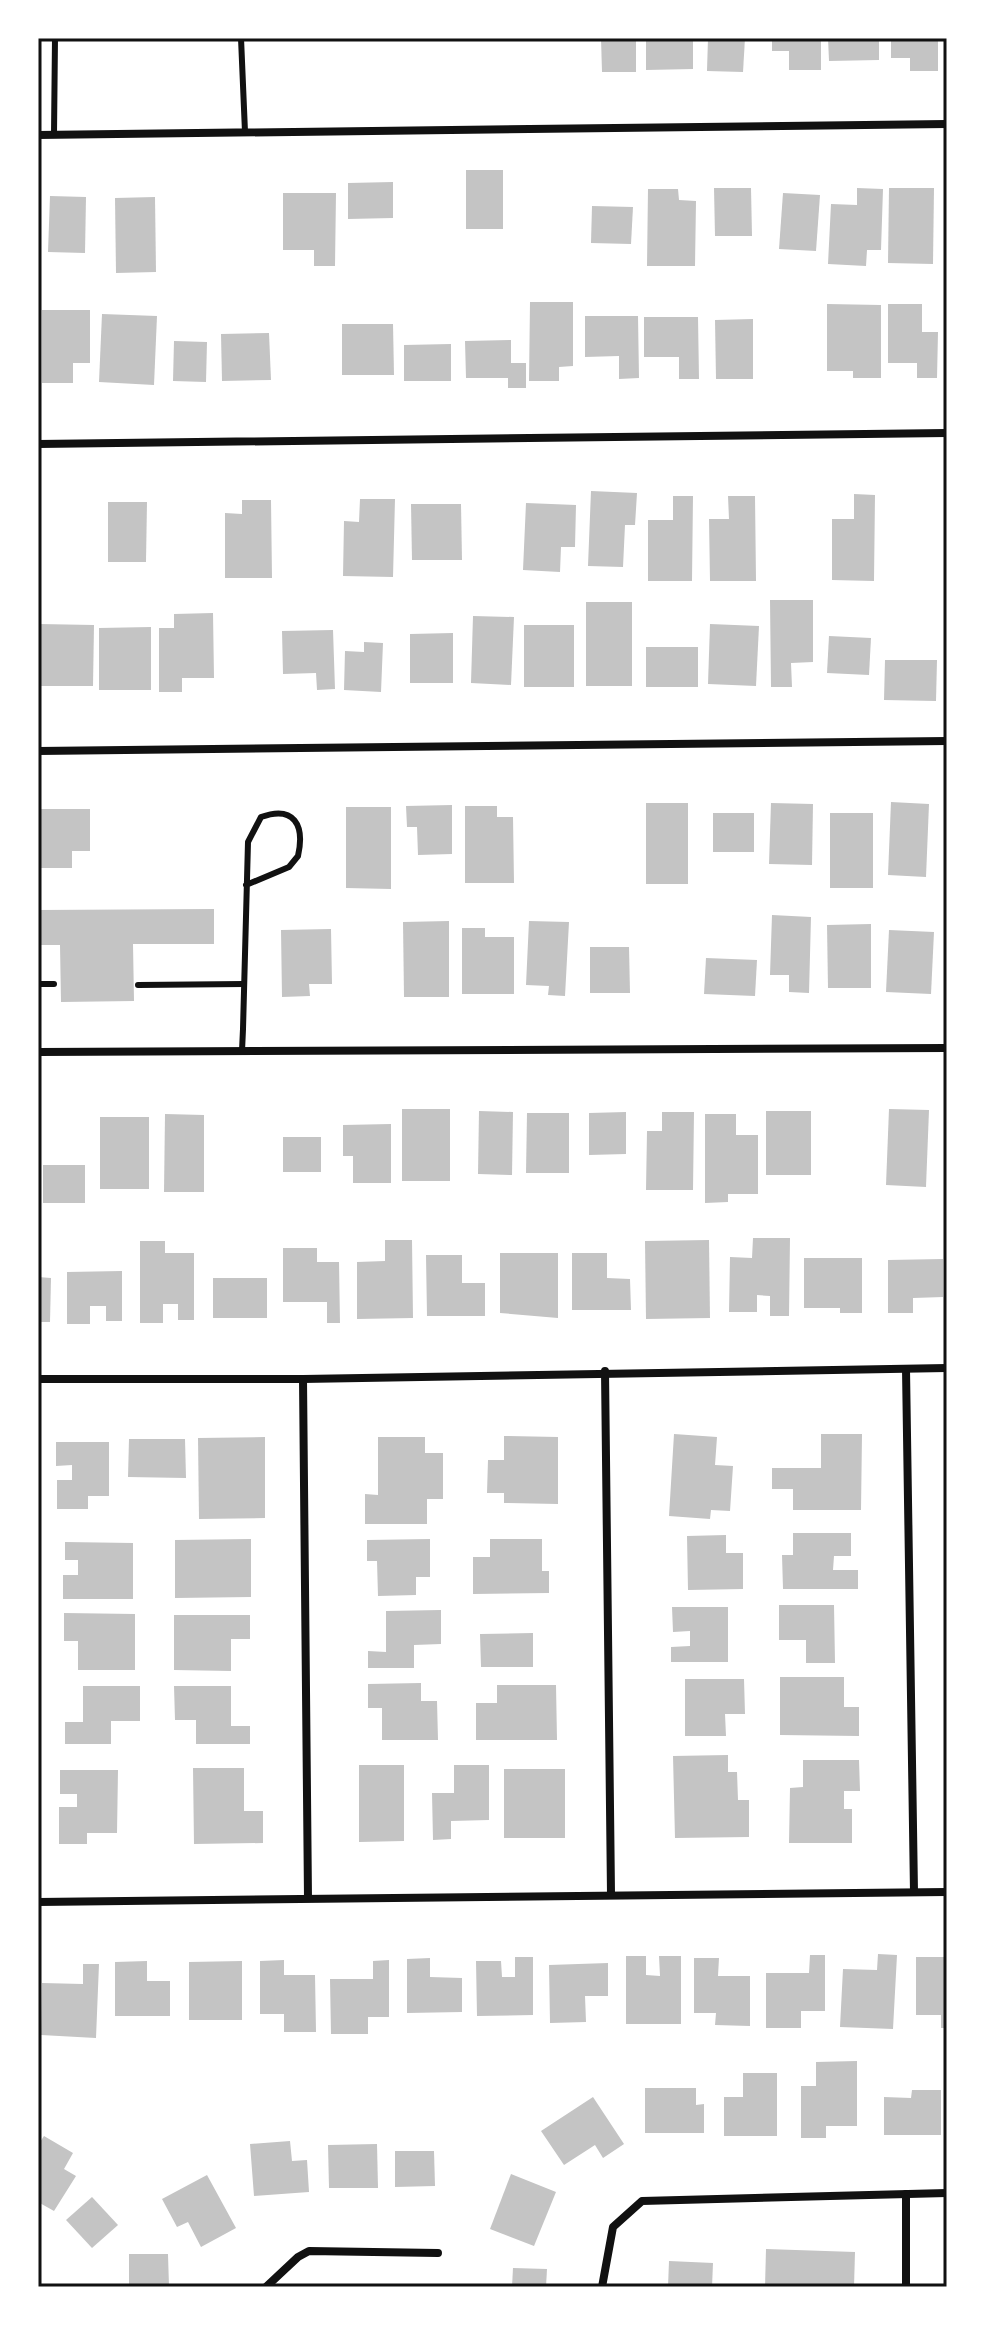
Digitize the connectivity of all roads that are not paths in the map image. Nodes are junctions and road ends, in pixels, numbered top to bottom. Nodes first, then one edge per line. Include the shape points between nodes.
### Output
1 (55, 38) edge
2 (241, 38) edge
3 (947, 124) edge
4 (245, 132) junction
5 (54, 134) junction
6 (38, 135) edge
7 (947, 433) edge
8 (38, 444) edge
9 (947, 741) edge
10 (38, 751) edge
11 (246, 885) junction
12 (38, 984) edge
13 (54, 984) dead end
14 (244, 984) junction
15 (138, 985) dead end
16 (947, 1048) edge
17 (242, 1051) junction
18 (38, 1052) edge
19 (947, 1368) edge
20 (906, 1369) junction
21 (605, 1371) junction
22 (38, 1379) edge
23 (303, 1379) junction
24 (914, 1892) junction
25 (947, 1892) edge
26 (611, 1894) junction
27 (308, 1898) junction
28 (38, 1902) edge
29 (947, 2193) edge
30 (906, 2194) junction
31 (438, 2253) dead end
32 (602, 2285) edge
33 (266, 2287) edge
34 (906, 2287) edge

1 - 5 lane
2 - 4 lane
3 - 4 street
4 - 5 street
5 - 6 street
7 - 8 street
9 - 10 street
11 - 11 lane via 252,829 261,817 277,812 291,816 299,827 298,856 289,867
11 - 14 lane
12 - 13 lane
14 - 15 lane
14 - 17 lane
16 - 17 street
17 - 18 street
19 - 20 street
20 - 21 street
20 - 24 street
21 - 23 street
21 - 26 street
22 - 23 street
23 - 27 street
24 - 25 street
24 - 26 street
26 - 27 street
27 - 28 street
29 - 30 street
30 - 32 street via 642,2201 613,2227
30 - 34 street
31 - 33 street via 309,2251

